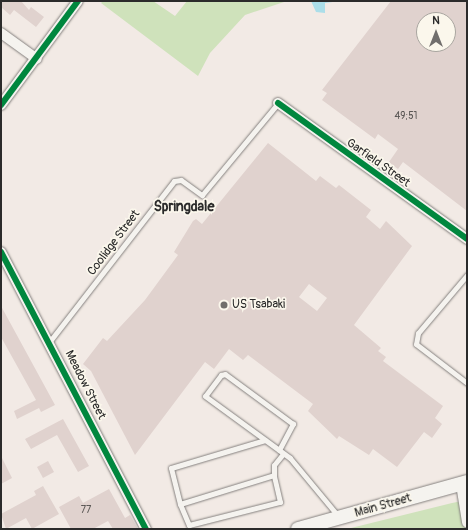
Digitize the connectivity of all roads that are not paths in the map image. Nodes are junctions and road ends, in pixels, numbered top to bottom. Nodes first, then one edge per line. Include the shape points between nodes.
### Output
1 (78, 1) edge
2 (1, 33) edge
3 (37, 59) junction
4 (278, 103) joint
5 (1, 105) edge
6 (467, 239) edge
7 (1, 252) edge
8 (467, 275) edge
9 (50, 342) junction
10 (467, 383) edge
11 (265, 440) junction
12 (281, 452) junction
13 (274, 475) junction
14 (464, 483) edge
15 (180, 504) junction
16 (340, 518) junction
17 (467, 523) edge
18 (146, 529) edge
19 (298, 529) edge

1 - 3 street
2 - 3 street
3 - 5 street
4 - 6 street, Garfield Street
4 - 9 lane, Coolidge Street via 202,195 181,180 174,181
7 - 9 street, Meadow Street
8 - 10 lane via 418,333 416,344
9 - 18 street, Meadow Street
11 - 12 lane
11 - 12 lane via 205,396 221,375 225,374 293,424 293,430
11 - 15 lane via 171,468
12 - 13 lane via 274,465
12 - 16 lane
13 - 15 lane
13 - 15 lane via 280,502 189,525
14 - 16 main road, Main Street
14 - 17 street
16 - 19 main road, Main Street

